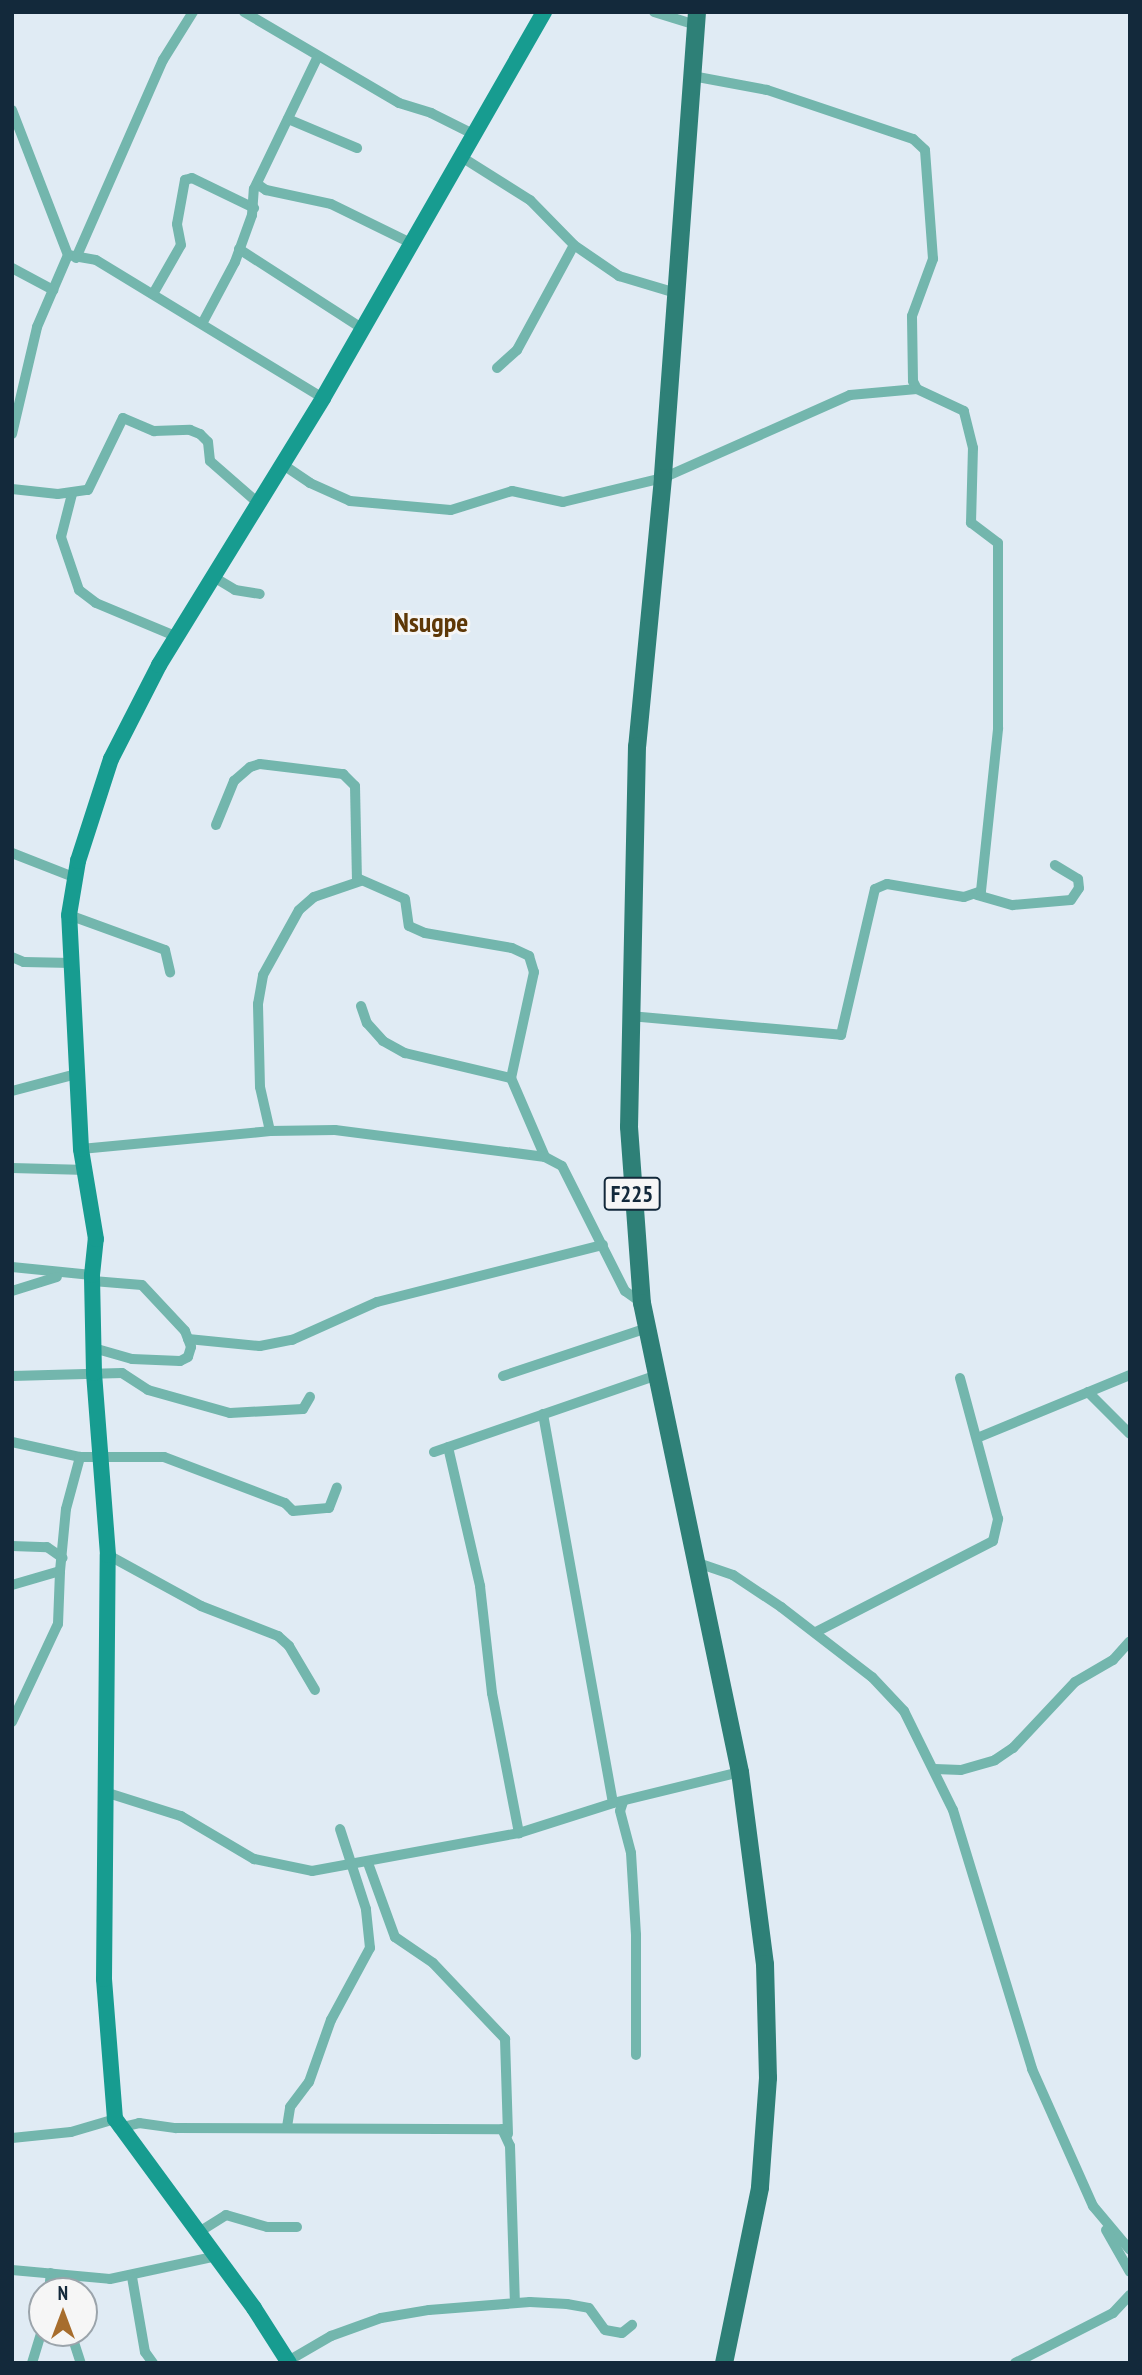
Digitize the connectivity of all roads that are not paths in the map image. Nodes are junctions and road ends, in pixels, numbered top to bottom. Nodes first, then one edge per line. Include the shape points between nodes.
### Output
1 (193, 12) edge
2 (244, 12) edge
3 (544, 12) edge
4 (654, 12) edge
5 (697, 19) edge
6 (317, 58) junction
7 (692, 75) junction
8 (12, 110) edge
9 (288, 119) junction
10 (473, 134) junction
11 (357, 148) dead end
12 (460, 156) junction
13 (257, 184) junction
14 (254, 208) junction
15 (413, 244) junction
16 (574, 245) junction
17 (239, 249) junction
18 (72, 256) junction
19 (12, 268) edge
20 (53, 290) junction
21 (676, 293) junction
22 (153, 294) junction
23 (203, 322) junction
24 (363, 329) junction
25 (497, 368) dead end
26 (917, 389) junction
27 (323, 398) junction
28 (12, 434) edge
29 (282, 464) junction
30 (663, 478) junction
31 (12, 489) edge
32 (72, 494) junction
33 (258, 503) junction
34 (212, 576) junction
35 (260, 594) dead end
36 (175, 636) junction
37 (216, 825) dead end
38 (12, 853) edge
39 (1055, 865) dead end
40 (76, 878) junction
41 (361, 881) junction
42 (977, 895) junction
43 (69, 915) junction
44 (12, 957) edge
45 (72, 964) junction
46 (170, 972) dead end
47 (361, 1006) dead end
48 (630, 1016) junction
49 (80, 1073) junction
50 (511, 1078) junction
51 (12, 1091) edge
52 (270, 1131) junction
53 (81, 1149) junction
54 (545, 1157) junction
55 (12, 1168) edge
56 (86, 1170) junction
57 (603, 1245) junction
58 (12, 1267) edge
59 (67, 1274) junction
60 (92, 1278) junction
61 (12, 1291) edge
62 (642, 1303) junction
63 (647, 1328) junction
64 (188, 1339) junction
65 (94, 1348) junction
66 (94, 1373) junction
67 (658, 1375) junction
68 (1130, 1375) edge
69 (12, 1376) edge
70 (503, 1376) dead end
71 (961, 1378) dead end
72 (1088, 1392) junction
73 (310, 1397) dead end
74 (543, 1414) junction
75 (1130, 1434) edge
76 (976, 1437) junction
77 (12, 1442) edge
78 (448, 1447) junction
79 (435, 1452) dead end
80 (80, 1457) junction
81 (104, 1459) junction
82 (337, 1487) dead end
83 (12, 1546) edge
84 (108, 1555) junction
85 (63, 1558) junction
86 (698, 1563) junction
87 (60, 1571) junction
88 (12, 1584) edge
89 (816, 1632) junction
90 (1130, 1641) edge
91 (315, 1690) dead end
92 (12, 1722) edge
93 (935, 1769) junction
94 (740, 1772) junction
95 (108, 1793) junction
96 (618, 1802) junction
97 (340, 1829) dead end
98 (519, 1833) junction
99 (368, 1863) junction
100 (352, 1867) junction
101 (636, 2055) dead end
102 (116, 2124) junction
103 (287, 2127) junction
104 (508, 2134) junction
105 (12, 2138) edge
106 (1093, 2206) junction
107 (297, 2227) dead end
108 (199, 2232) junction
109 (1130, 2250) edge
110 (217, 2256) junction
111 (12, 2270) edge
112 (1130, 2272) edge
113 (51, 2273) junction
114 (51, 2277) edge
115 (132, 2277) junction
116 (1130, 2295) edge
117 (515, 2303) junction
118 (632, 2325) dead end
119 (289, 2362) edge
120 (153, 2363) edge
121 (724, 2363) edge
122 (1015, 2363) edge

1 - 18 street via 163,60
2 - 6 street
3 - 10 street
4 - 5 street
5 - 7 main road, F225
6 - 9 street
6 - 10 street via 399,103
7 - 21 main road, F225
7 - 26 street via 766,90 920,143 927,160 933,259 911,325
8 - 18 street
9 - 11 street
9 - 13 street
10 - 12 street
12 - 15 street
12 - 16 street via 530,200
13 - 14 street
13 - 15 street via 331,204
14 - 17 street
14 - 22 street via 192,178 185,180 177,224 181,245
15 - 24 street
16 - 21 street via 619,276
16 - 25 street via 517,350
17 - 23 street
17 - 24 street
18 - 20 street
18 - 22 street via 96,260
19 - 20 street
20 - 28 street via 37,327
21 - 30 main road, F225
22 - 23 street
23 - 27 street
24 - 27 street
26 - 30 street via 850,395
26 - 42 street via 964,411 973,448 971,523 998,543 998,728 983,884
27 - 29 street
29 - 30 street via 310,483 351,501 451,510 512,491 563,502
29 - 33 street
30 - 48 main road, F225 via 638,746
31 - 32 street
32 - 33 street via 94,484 102,455 123,418 154,431 200,434 208,442 210,461
32 - 36 street via 61,537 79,590 96,603
33 - 34 street
34 - 35 street via 235,590
34 - 36 street
36 - 40 street via 111,759
37 - 41 street via 234,781 250,767 260,764 343,774 355,786 355,864
38 - 40 street
39 - 42 street via 1077,879 1079,888 1071,900 1013,905
40 - 43 street
41 - 50 street via 405,899 409,926 425,933 512,948 529,956 534,972
41 - 52 street via 314,897 299,910 263,975 258,1004 260,1087
42 - 48 street via 964,897 887,884 875,889 843,1031 836,1037
43 - 45 street
43 - 46 street via 164,950
44 - 45 street via 24,962
45 - 49 street
47 - 50 street via 367,1024 383,1041 405,1053
48 - 62 main road, F225 via 632,1192
49 - 51 street
49 - 53 street
50 - 54 street
52 - 53 street
52 - 54 street via 389,1133
53 - 56 street
54 - 57 street via 562,1166
55 - 56 street
56 - 60 street via 96,1239
57 - 62 street via 625,1291
57 - 64 street via 377,1302 279,1343 239,1345
58 - 59 street
59 - 60 street
59 - 61 street
60 - 64 street via 142,1285
60 - 65 street
62 - 63 main road, F225
63 - 67 main road, F225
63 - 70 street
64 - 65 street via 188,1357 180,1361 132,1359
65 - 66 street
66 - 69 street
66 - 73 street via 122,1373 148,1390 230,1413 303,1409
66 - 81 street
67 - 74 street
67 - 86 main road, F225
68 - 72 street
71 - 76 street
72 - 75 street
72 - 76 street
74 - 78 street
74 - 96 street
76 - 89 street via 998,1519 993,1541
77 - 80 street
78 - 79 street
78 - 98 street via 480,1586 492,1693
80 - 81 street
80 - 85 street via 66,1509
81 - 82 street via 164,1457 285,1503 293,1511 329,1508
81 - 84 street
83 - 85 street via 47,1547
84 - 91 street via 201,1606 278,1636
84 - 95 street
85 - 87 street
86 - 89 street via 733,1575
86 - 94 main road, F225
87 - 88 street
87 - 92 street via 58,1624
89 - 93 street via 872,1677 904,1711
90 - 93 street via 1113,1660 1075,1682 1013,1748 995,1760 961,1770
93 - 106 street via 953,1810 1015,2024
94 - 96 street
94 - 121 main road, F225 via 765,1964 768,2078 760,2188
95 - 100 street via 181,1816 275,1866 312,1871
95 - 102 street via 104,1979
96 - 98 street
96 - 101 street via 631,1853
97 - 100 street
98 - 99 street
99 - 100 street
99 - 104 street via 396,1937 433,1963 505,2039
100 - 103 street via 366,1909 370,1948 331,2020 309,2082 290,2107
102 - 103 street
102 - 105 street
102 - 108 street
103 - 104 street via 486,2127
104 - 117 street
106 - 109 street
106 - 112 street
107 - 108 street via 267,2227 226,2215
108 - 110 street
110 - 115 street
110 - 119 street
111 - 113 street
113 - 114 street
113 - 115 street
115 - 120 street via 145,2352
116 - 122 street via 1113,2313
117 - 118 street via 589,2308 606,2330 622,2333
117 - 119 street via 381,2318 331,2336

